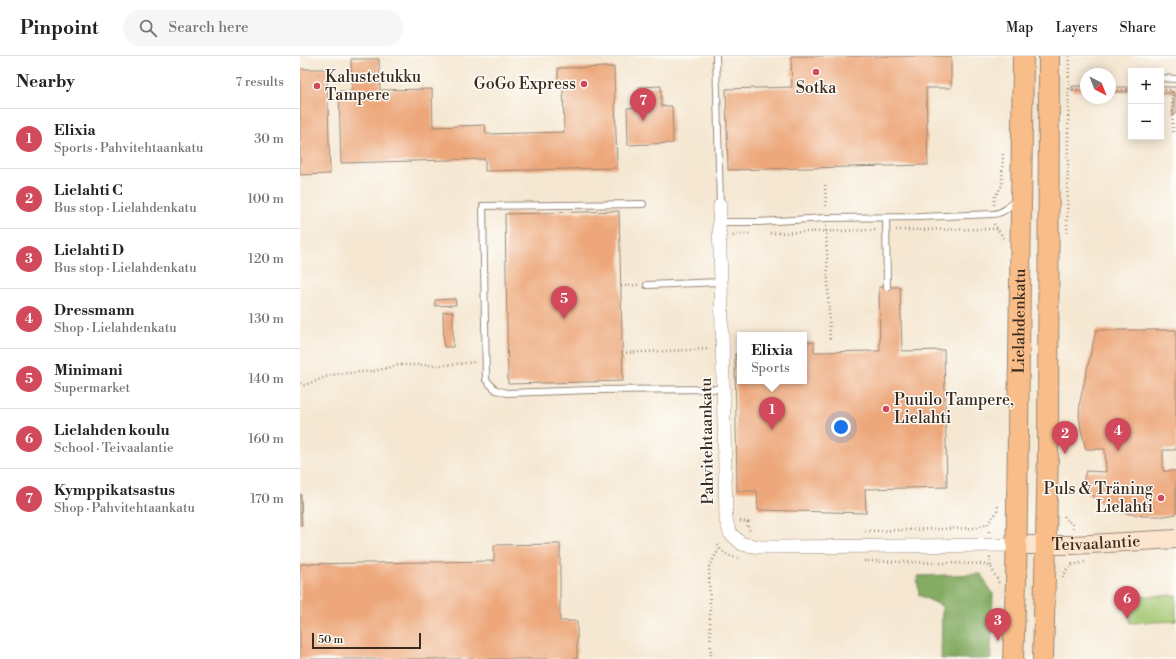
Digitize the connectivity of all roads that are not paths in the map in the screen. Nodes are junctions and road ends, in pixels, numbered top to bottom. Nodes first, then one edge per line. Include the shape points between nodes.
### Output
1 (716, 56) edge
2 (1023, 56) edge
3 (1049, 56) edge
4 (1164, 78) edge
5 (1176, 79) edge
6 (1022, 182) junction
7 (643, 204) dead end
8 (720, 205) joint
9 (886, 218) junction
10 (719, 222) junction
11 (721, 282) junction
12 (647, 285) road end
13 (886, 287) dead end
14 (723, 389) junction
15 (1176, 540) edge
16 (1017, 545) junction
17 (1046, 545) junction
18 (1012, 659) edge
19 (1043, 659) edge

1 - 8 lane, Pahvitehtaankatu
2 - 6 main road, Lielahdenkatu
3 - 17 main road, Lielahdenkatu
4 - 5 lane
6 - 9 lane via 1016,199 1008,209 1000,213
6 - 16 main road, Lielahdenkatu
7 - 14 lane via 483,206 486,380 496,390 507,393
8 - 10 street, Pahvitehtaankatu
9 - 10 lane
9 - 13 lane
10 - 11 street, Pahvitehtaankatu
11 - 12 lane
11 - 14 street, Pahvitehtaankatu
14 - 16 street, Pahvitehtaankatu via 726,520 730,533 742,544 760,547
15 - 17 main road, Teivaalantie
16 - 17 main road, Teivaalantie
16 - 18 main road, Lielahdenkatu
17 - 19 main road, Lielahdenkatu

